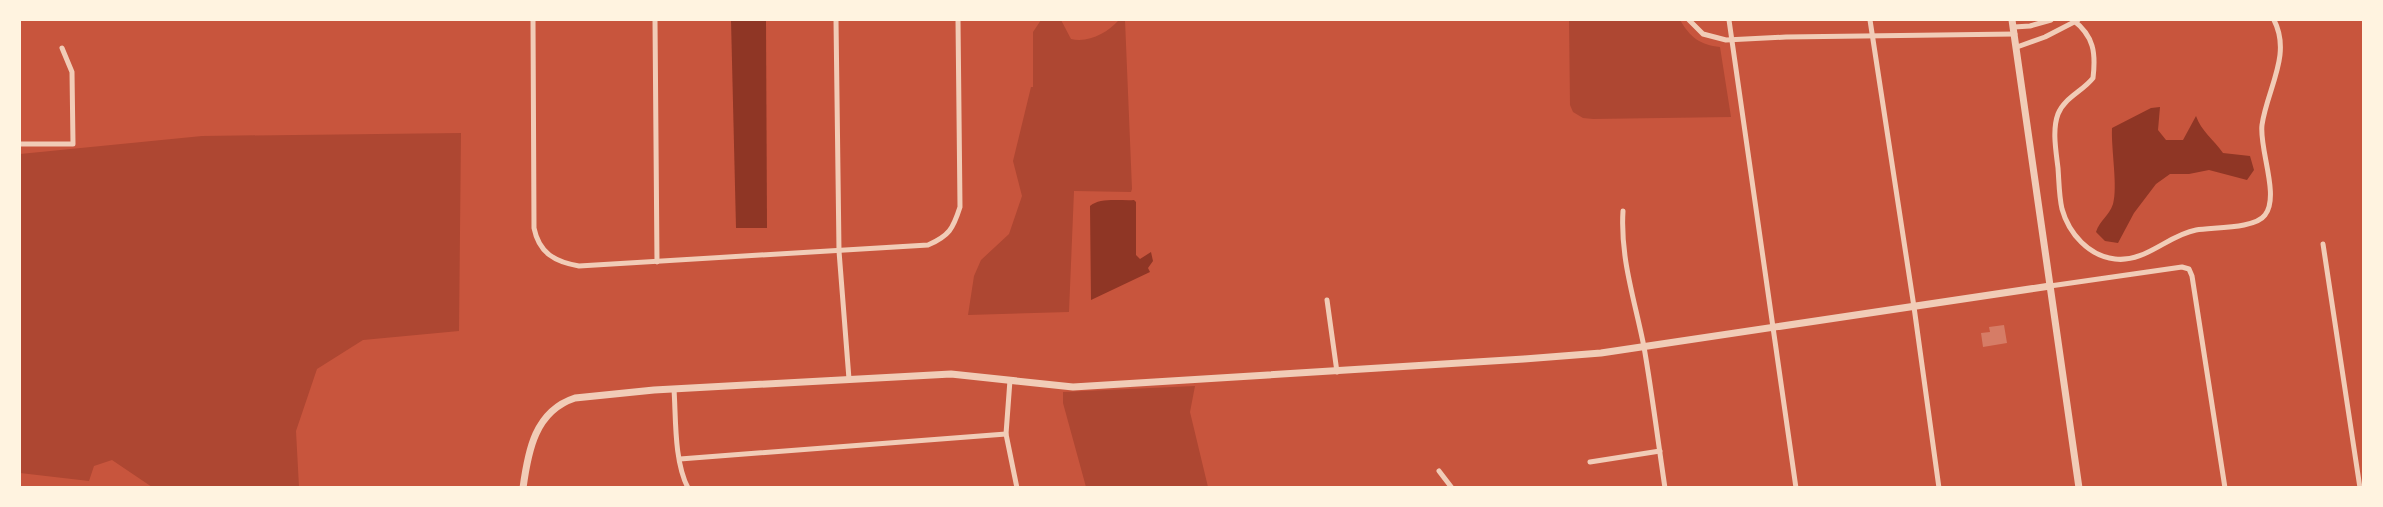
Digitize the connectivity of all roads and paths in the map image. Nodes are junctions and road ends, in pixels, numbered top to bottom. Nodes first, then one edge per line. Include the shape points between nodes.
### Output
1 (533, 20) edge
2 (655, 20) edge
3 (836, 20) edge
4 (958, 20) edge
5 (1689, 20) edge
6 (1729, 20) edge
7 (1870, 20) edge
8 (2051, 20) edge
9 (2076, 20) edge
10 (2274, 20) edge
11 (2014, 27) edge
12 (1872, 37) junction
13 (1732, 39) junction
14 (2017, 46) junction
15 (62, 48) dead end
16 (20, 144) edge
17 (1623, 211) dead end
18 (2323, 244) dead end
19 (839, 251) junction
20 (657, 262) junction
21 (2050, 286) junction
22 (1327, 300) dead end
23 (1914, 307) junction
24 (1774, 327) junction
25 (1644, 346) junction
26 (1337, 372) junction
27 (849, 379) junction
28 (1010, 380) junction
29 (674, 389) junction
30 (1006, 434) junction
31 (1660, 451) junction
32 (680, 459) junction
33 (1590, 462) dead end
34 (1439, 471) dead end
35 (523, 488) edge
36 (688, 488) edge
37 (1017, 488) edge
38 (1452, 488) edge
39 (1665, 488) edge
40 (1796, 488) edge
41 (1939, 488) edge
42 (2079, 488) edge
43 (2225, 488) edge
44 (2361, 488) edge

1 - 20 street via 537,240 546,255 579,266
2 - 20 street
3 - 19 street
4 - 19 street via 960,207 953,228 928,245
5 - 13 street via 1709,36
6 - 13 street
7 - 12 street
8 - 11 street
9 - 10 street via 2092,40 2095,57 2093,78 2058,113 2055,150 2062,209 2082,244 2094,253 2116,259 2133,258 2193,230 2245,226 2265,215 2270,192 2262,127 2282,45
9 - 14 street
11 - 12 street
11 - 14 street
12 - 13 street
12 - 23 street
13 - 24 street
14 - 21 street
15 - 16 street via 72,72 73,144
17 - 25 street via 1627,271
18 - 44 street
19 - 20 street
19 - 27 street
21 - 23 street
21 - 42 street
21 - 43 street via 2189,269
22 - 26 street
23 - 24 street
23 - 41 street
24 - 25 street
24 - 40 street
25 - 26 street via 1568,356
25 - 31 street
26 - 28 street via 1073,387
27 - 28 street via 951,374
27 - 29 street
28 - 30 street
29 - 32 street
29 - 35 street via 575,398 557,405 538,427
30 - 32 street
30 - 37 street
31 - 33 street
31 - 39 street
32 - 36 street
34 - 38 street

